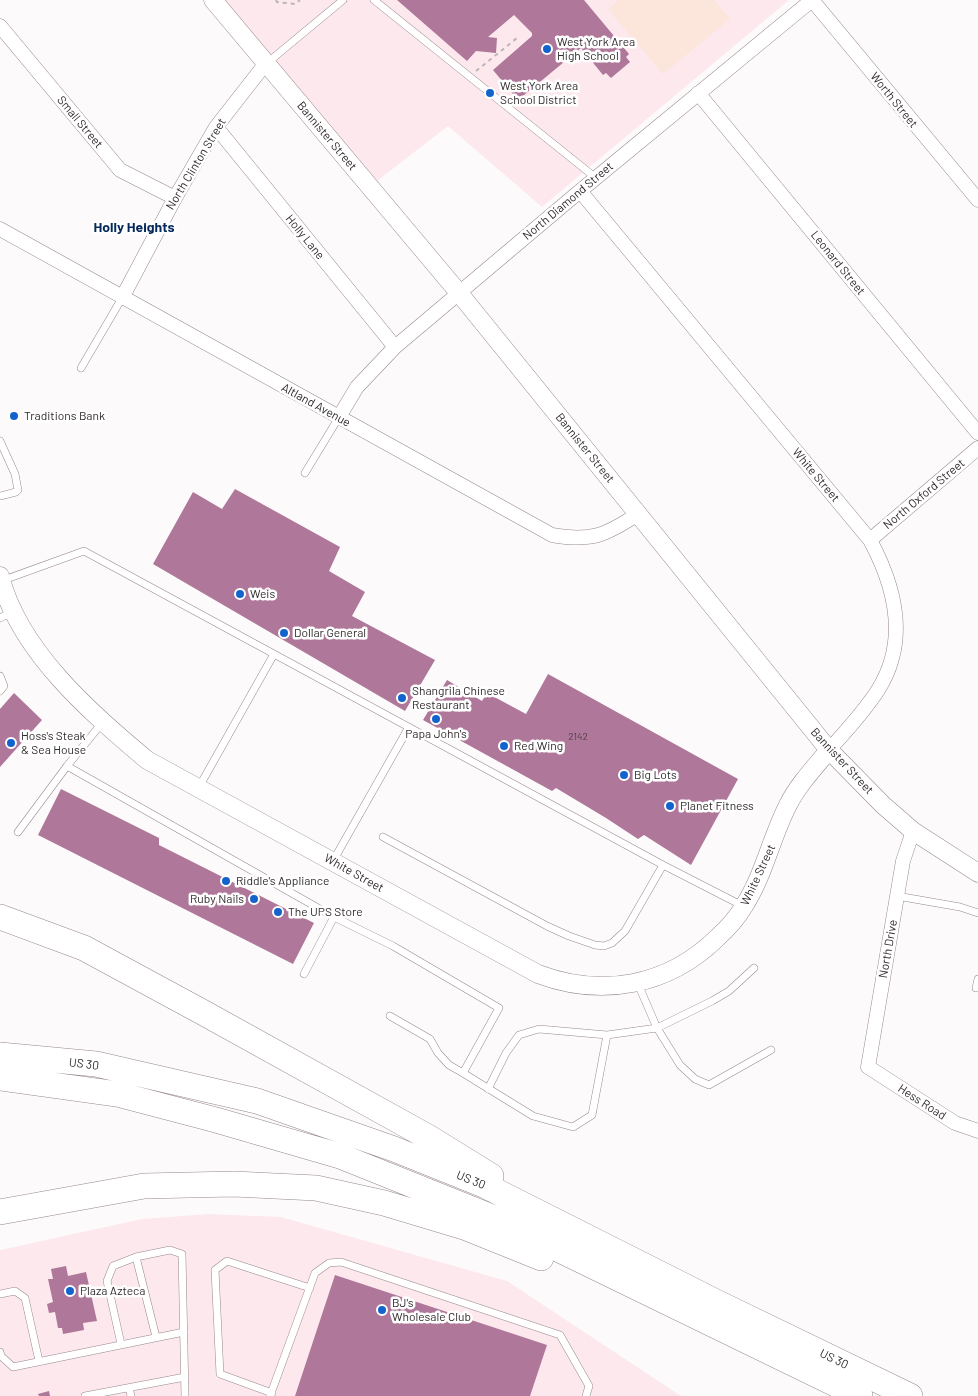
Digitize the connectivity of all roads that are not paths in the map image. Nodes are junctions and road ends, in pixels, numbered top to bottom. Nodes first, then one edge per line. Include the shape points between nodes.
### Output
1 (213, 0) edge
2 (344, 0) edge
3 (374, 0) edge
4 (812, 0) edge
5 (0, 26) edge
6 (266, 63) junction
7 (698, 93) junction
8 (216, 127) junction
9 (596, 178) junction
10 (580, 191) junction
11 (175, 198) junction
12 (978, 200) edge
13 (0, 229) edge
14 (459, 293) junction
15 (122, 298) junction
16 (395, 347) junction
17 (81, 368) dead end
18 (339, 417) junction
19 (978, 433) edge
20 (0, 441) edge
21 (978, 448) edge
22 (305, 473) dead end
23 (0, 496) edge
24 (638, 514) junction
25 (870, 540) junction
26 (1, 579) edge
27 (6, 615) edge
28 (274, 654) junction
29 (0, 676) edge
30 (0, 691) edge
31 (102, 723) junction
32 (409, 727) junction
33 (829, 750) junction
34 (67, 766) junction
35 (199, 788) junction
36 (18, 832) dead end
37 (913, 832) junction
38 (383, 837) dead end
39 (332, 861) junction
40 (663, 865) junction
41 (978, 873) edge
42 (897, 896) junction
43 (744, 907) junction
44 (978, 913) edge
45 (0, 917) edge
46 (334, 917) junction
47 (754, 968) dead end
48 (304, 974) dead end
49 (978, 979) edge
50 (637, 983) junction
51 (976, 988) dead end
52 (390, 1016) dead end
53 (657, 1028) junction
54 (607, 1035) junction
55 (770, 1050) dead end
56 (0, 1055) edge
57 (868, 1067) joint
58 (463, 1073) junction
59 (0, 1078) edge
60 (488, 1089) junction
61 (978, 1131) edge
62 (0, 1212) edge
63 (606, 1246) junction
64 (136, 1257) junction
65 (310, 1288) junction
66 (0, 1294) edge
67 (184, 1332) junction
68 (156, 1337) junction
69 (121, 1344) junction
70 (0, 1352) edge
71 (39, 1361) junction
72 (184, 1377) junction
73 (129, 1388) junction
74 (271, 1394) edge
75 (85, 1396) edge
76 (130, 1396) edge
77 (185, 1396) edge
78 (586, 1396) edge
79 (854, 1396) edge
80 (860, 1396) edge
81 (910, 1396) edge

1 - 6 street, Bannister Street
2 - 6 lane
3 - 9 lane
4 - 7 street, North Diamond Street
4 - 12 street, Worth Street
5 - 11 street, Small Street via 120,170
6 - 8 street, North Clinton Street
6 - 14 street, Bannister Street
7 - 9 street, North Diamond Street
7 - 19 street, Leonard Street
8 - 11 street, North Clinton Street
8 - 16 street, Holly Lane
9 - 10 street, North Diamond Street
10 - 14 street, North Diamond Street
10 - 25 street, White Street
11 - 15 street, North Clinton Street
13 - 15 street, Altland Avenue
14 - 16 street, North Diamond Street
14 - 24 street, Bannister Street
15 - 17 lane
15 - 18 street, Altland Avenue
16 - 18 street, North Diamond Street via 357,387
18 - 22 lane
18 - 24 street, Altland Avenue via 552,535 567,538 599,536
20 - 23 lane via 12,466 18,490
21 - 25 street, North Oxford Street
24 - 33 street, Bannister Street
25 - 33 street, White Street via 890,584 896,630 894,650 879,688
26 - 27 street, White Street
26 - 28 lane via 84,551
27 - 31 street, White Street
28 - 32 lane
28 - 35 lane
29 - 30 lane via 4,686
31 - 34 lane
31 - 35 street, White Street via 147,760
32 - 39 lane
32 - 40 lane
33 - 37 street, Bannister Street
33 - 43 street, White Street via 788,805
34 - 36 lane
34 - 46 lane
35 - 39 street, White Street
37 - 41 street, Bannister Street
37 - 42 street, North Drive
38 - 40 lane via 547,926 604,946 625,931
39 - 50 street, White Street via 538,974 559,982 585,986
40 - 43 lane
42 - 44 lane
42 - 57 street, North Drive
43 - 50 street, White Street via 708,948 685,964
45 - 63 highway via 84,948 204,1013 428,1137
46 - 48 lane
46 - 58 lane via 393,946 499,1008
47 - 53 lane via 721,996
49 - 51 lane
50 - 53 lane
52 - 58 lane via 430,1039 449,1065
53 - 54 lane
53 - 55 lane via 680,1065 695,1080 709,1085
54 - 60 lane via 539,1029 519,1035
54 - 60 lane via 592,1115 573,1127 533,1116
56 - 63 highway, US 30 / US 30 via 96,1064 257,1101 394,1149 486,1186
57 - 61 street, Hess Road via 955,1123
58 - 60 lane
59 - 80 highway, US 30 / US 30 via 117,1094 340,1156 492,1217
62 - 79 highway via 144,1186 234,1184 316,1188 384,1203 473,1230 577,1272
63 - 81 highway, US 30 / US 30
64 - 67 lane via 170,1250 182,1254
64 - 68 lane
64 - 69 lane via 113,1266 107,1281
65 - 74 lane
65 - 74 lane via 227,1261 215,1270 220,1374
65 - 78 lane via 315,1273 329,1263 341,1262 560,1335 589,1386
66 - 71 lane via 15,1291 25,1298
67 - 68 lane
67 - 72 lane
68 - 69 lane
69 - 71 lane
70 - 71 lane via 13,1367
72 - 73 lane
72 - 77 lane
73 - 75 lane
73 - 76 lane

